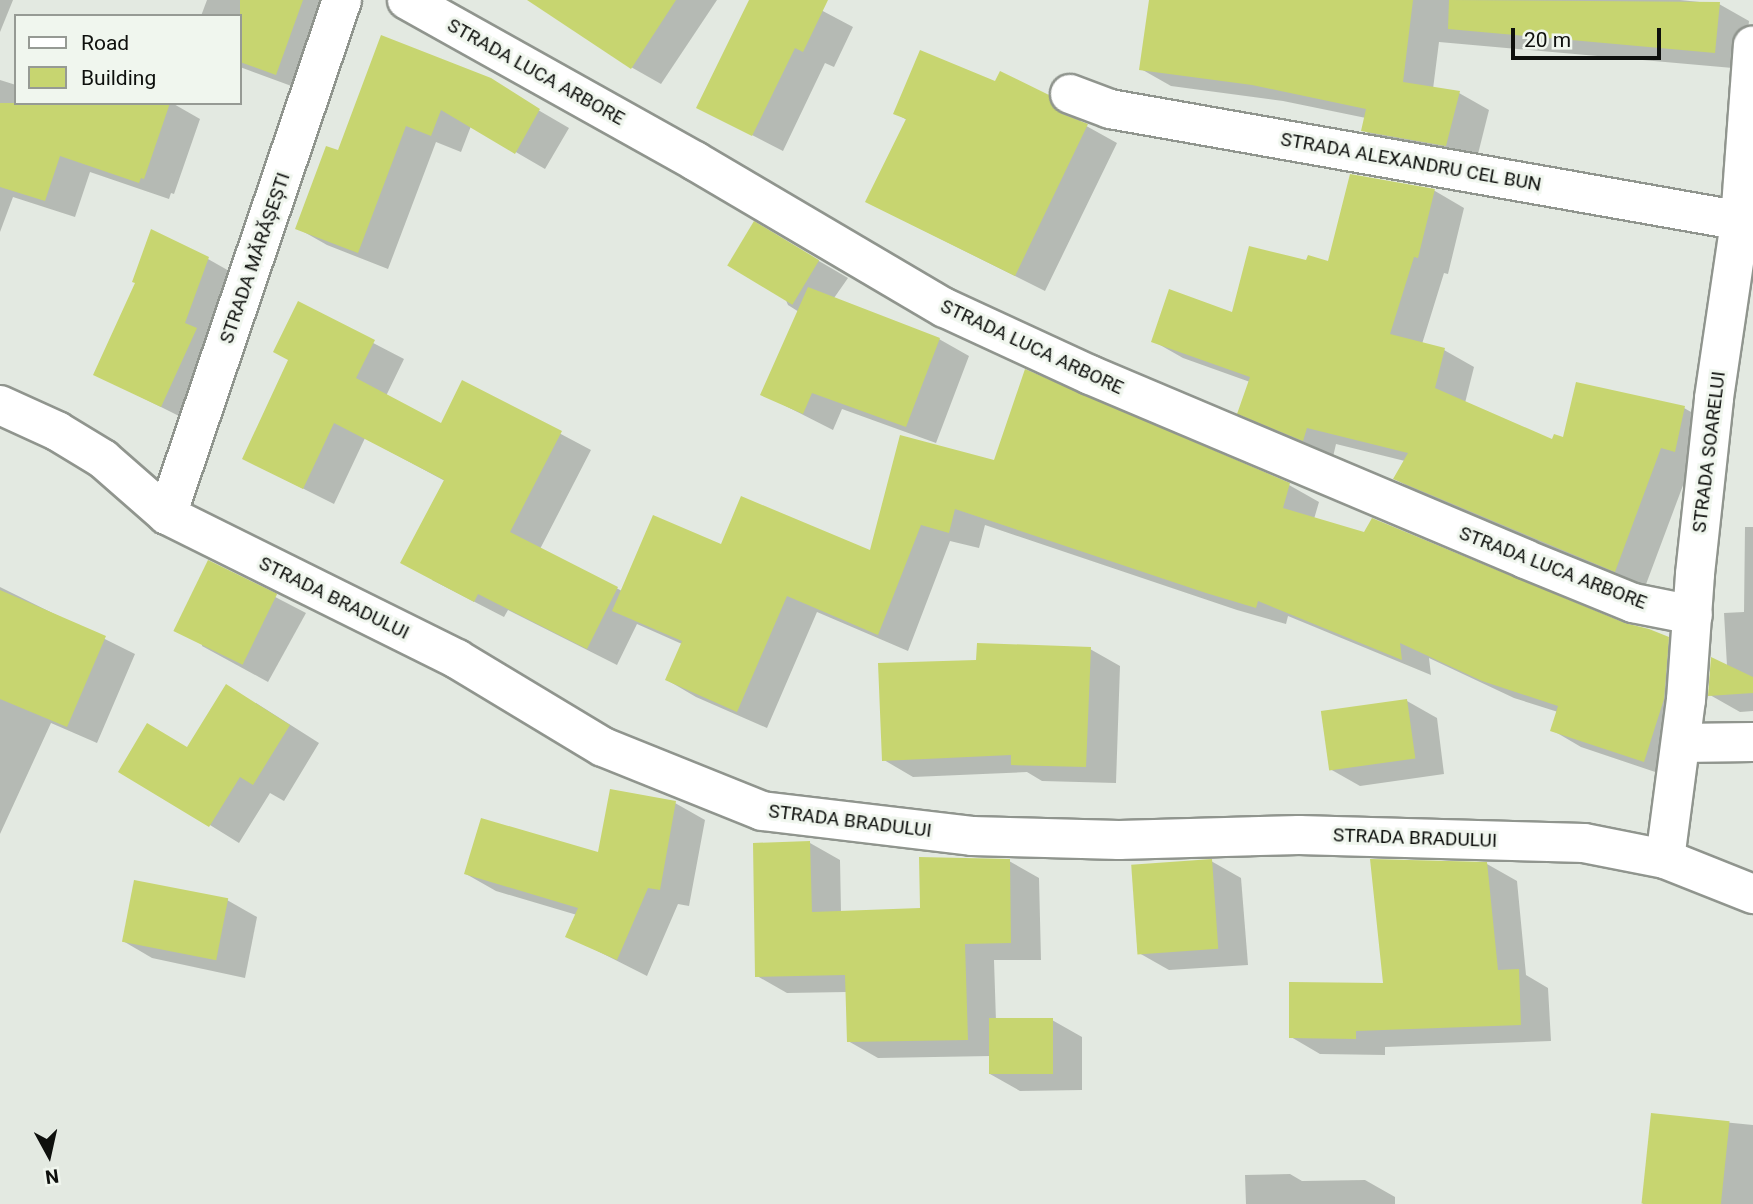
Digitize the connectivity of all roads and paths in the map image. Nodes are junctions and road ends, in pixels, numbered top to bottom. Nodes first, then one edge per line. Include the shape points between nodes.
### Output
1 (342, 0) edge
2 (407, 0) edge
3 (1753, 45) edge
4 (1070, 94) dead end
5 (1747, 222) edge
6 (0, 405) edge
7 (167, 515) junction
8 (1693, 615) junction
9 (1681, 743) junction
10 (1753, 743) edge
11 (1665, 859) junction
12 (1753, 894) edge

1 - 7 street, STRADA MĂRĂȘEȘTI
2 - 8 street, STRADA LUCA ARBORE via 945,308 1090,375 1525,559 1633,603
3 - 5 street, STRADA SOARELUI
4 - 5 street, STRADA ALEXANDRU CEL BUN via 1110,109
5 - 8 street, STRADA SOARELUI via 1714,398
6 - 7 street, STRADA BRADULUI via 57,430 103,458
7 - 11 street, STRADA BRADULUI via 457,659 603,747 762,811 972,836 1119,840 1299,835 1584,843
8 - 9 street, STRADA SOARELUI
9 - 10 street
9 - 11 street, STRADA SOARELUI
11 - 12 street, STRADA BRADULUI

